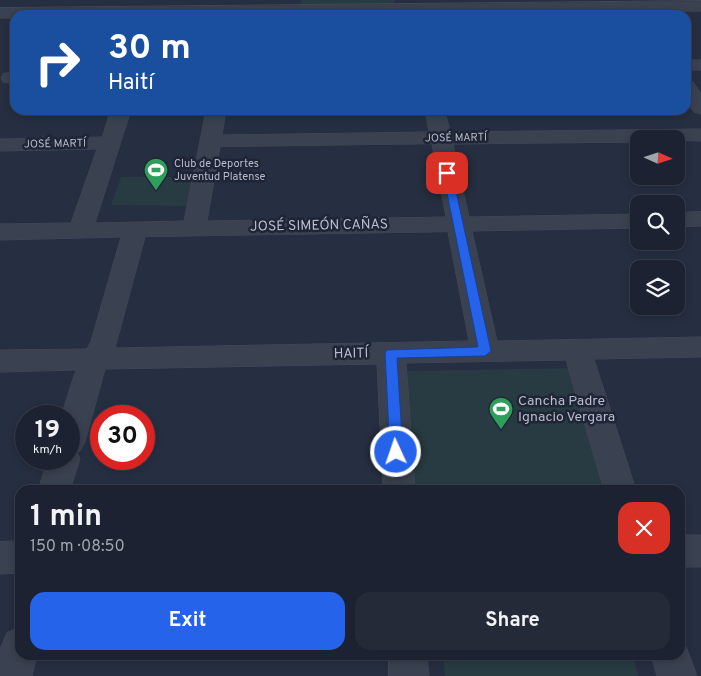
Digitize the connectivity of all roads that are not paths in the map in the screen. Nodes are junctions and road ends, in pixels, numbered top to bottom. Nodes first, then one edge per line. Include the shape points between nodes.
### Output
1 (489, 4) edge
2 (694, 4) edge
3 (222, 5) edge
4 (295, 5) edge
5 (408, 8) edge
6 (204, 10) edge
7 (615, 10) edge
8 (644, 10) edge
9 (691, 93) edge
10 (701, 108) edge
11 (119, 115) edge
12 (215, 115) edge
13 (436, 115) edge
14 (701, 136) edge
15 (441, 138) junction
16 (210, 141) junction
17 (110, 143) junction
18 (0, 145) edge
19 (701, 219) edge
20 (685, 220) edge
21 (630, 221) edge
22 (458, 224) junction
23 (194, 229) junction
24 (135, 230) junction
25 (80, 231) junction
26 (0, 232) edge
27 (701, 347) edge
28 (577, 349) junction
29 (485, 351) junction
30 (391, 353) junction
31 (96, 359) junction
32 (0, 361) edge
33 (80, 405) edge
34 (60, 470) edge
35 (56, 485) edge
36 (399, 485) edge
37 (618, 485) edge
38 (685, 551) edge
39 (701, 551) edge
40 (15, 557) edge
41 (0, 558) edge
42 (16, 660) edge
43 (408, 660) edge
44 (671, 660) edge
45 (12, 676) edge
46 (409, 676) edge
47 (676, 676) edge

1 - 5 street
1 - 7 street
2 - 8 street
3 - 4 street
3 - 6 street
4 - 5 street
9 - 10 street
11 - 17 street
12 - 16 street
13 - 15 street
14 - 15 street, JOSÉ MARTÍ
15 - 16 street, JOSÉ MARTÍ
15 - 22 street
16 - 23 street
17 - 18 street, JOSÉ MARTÍ
17 - 25 street
19 - 20 street
21 - 22 street, JOSÉ SIMEÓN CAÑAS
22 - 23 street, JOSÉ SIMEÓN CAÑAS
22 - 29 street
23 - 24 street, JOSÉ SIMEÓN CAÑAS
24 - 25 street, JOSÉ SIMEÓN CAÑAS
24 - 31 street via 105,341
25 - 26 street, JOSÉ SIMEÓN CAÑAS
27 - 28 street, HAITÍ
28 - 29 street, HAITÍ
28 - 37 street
29 - 30 street, HAITÍ
30 - 31 street, HAITÍ
30 - 36 street
31 - 32 street, HAITÍ
31 - 33 street
34 - 35 street
38 - 39 street
40 - 41 street
42 - 45 street
43 - 46 street
44 - 47 street

